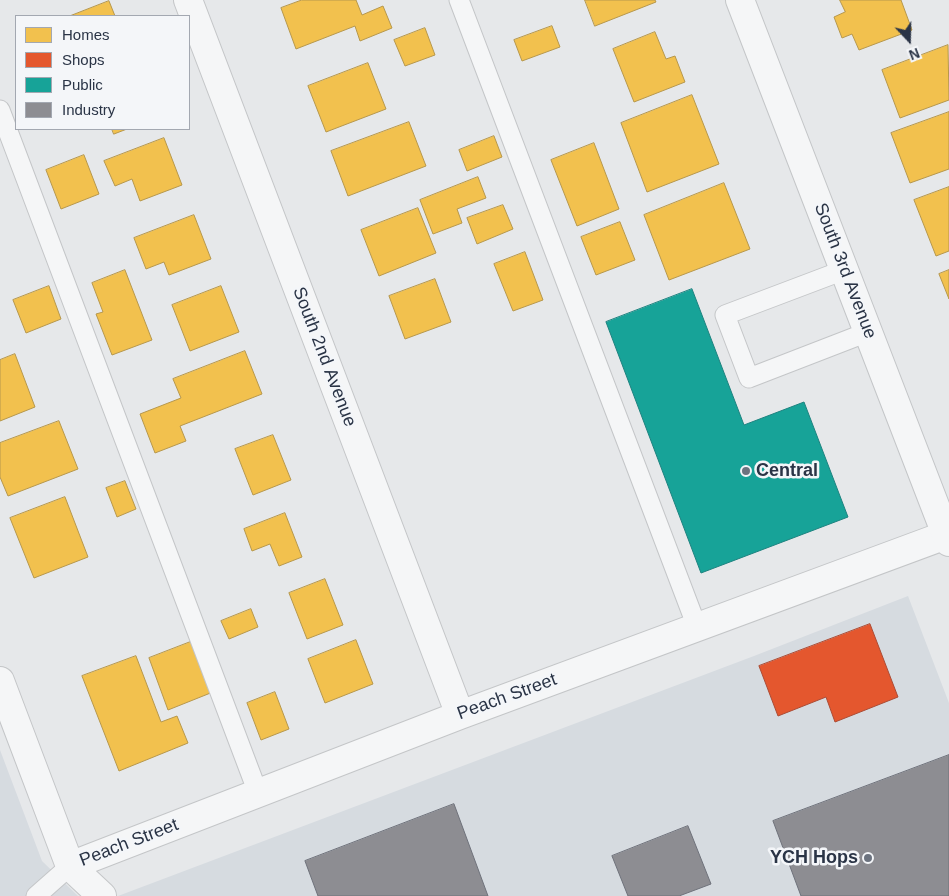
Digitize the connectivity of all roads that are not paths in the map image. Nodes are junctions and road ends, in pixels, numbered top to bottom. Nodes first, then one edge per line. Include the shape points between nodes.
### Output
1 (188, 0) edge
2 (459, 0) edge
3 (740, 0) edge
4 (0, 110) edge
5 (844, 270) junction
6 (868, 332) junction
7 (948, 539) edge
8 (697, 627) junction
9 (0, 680) edge
10 (460, 714) junction
11 (258, 793) junction
12 (70, 866) junction
13 (36, 896) edge
14 (102, 896) edge

1 - 10 street, South 2nd Avenue
2 - 8 lane
3 - 5 street, South 3rd Avenue
4 - 11 lane
5 - 6 street, South 3rd Avenue
5 - 6 lane via 725,315 749,378
6 - 7 street, South 3rd Avenue
7 - 8 street, Peach Street
8 - 10 street, Peach Street
9 - 12 street
10 - 11 street, Peach Street
11 - 12 street, Peach Street
12 - 13 lane
12 - 14 street

